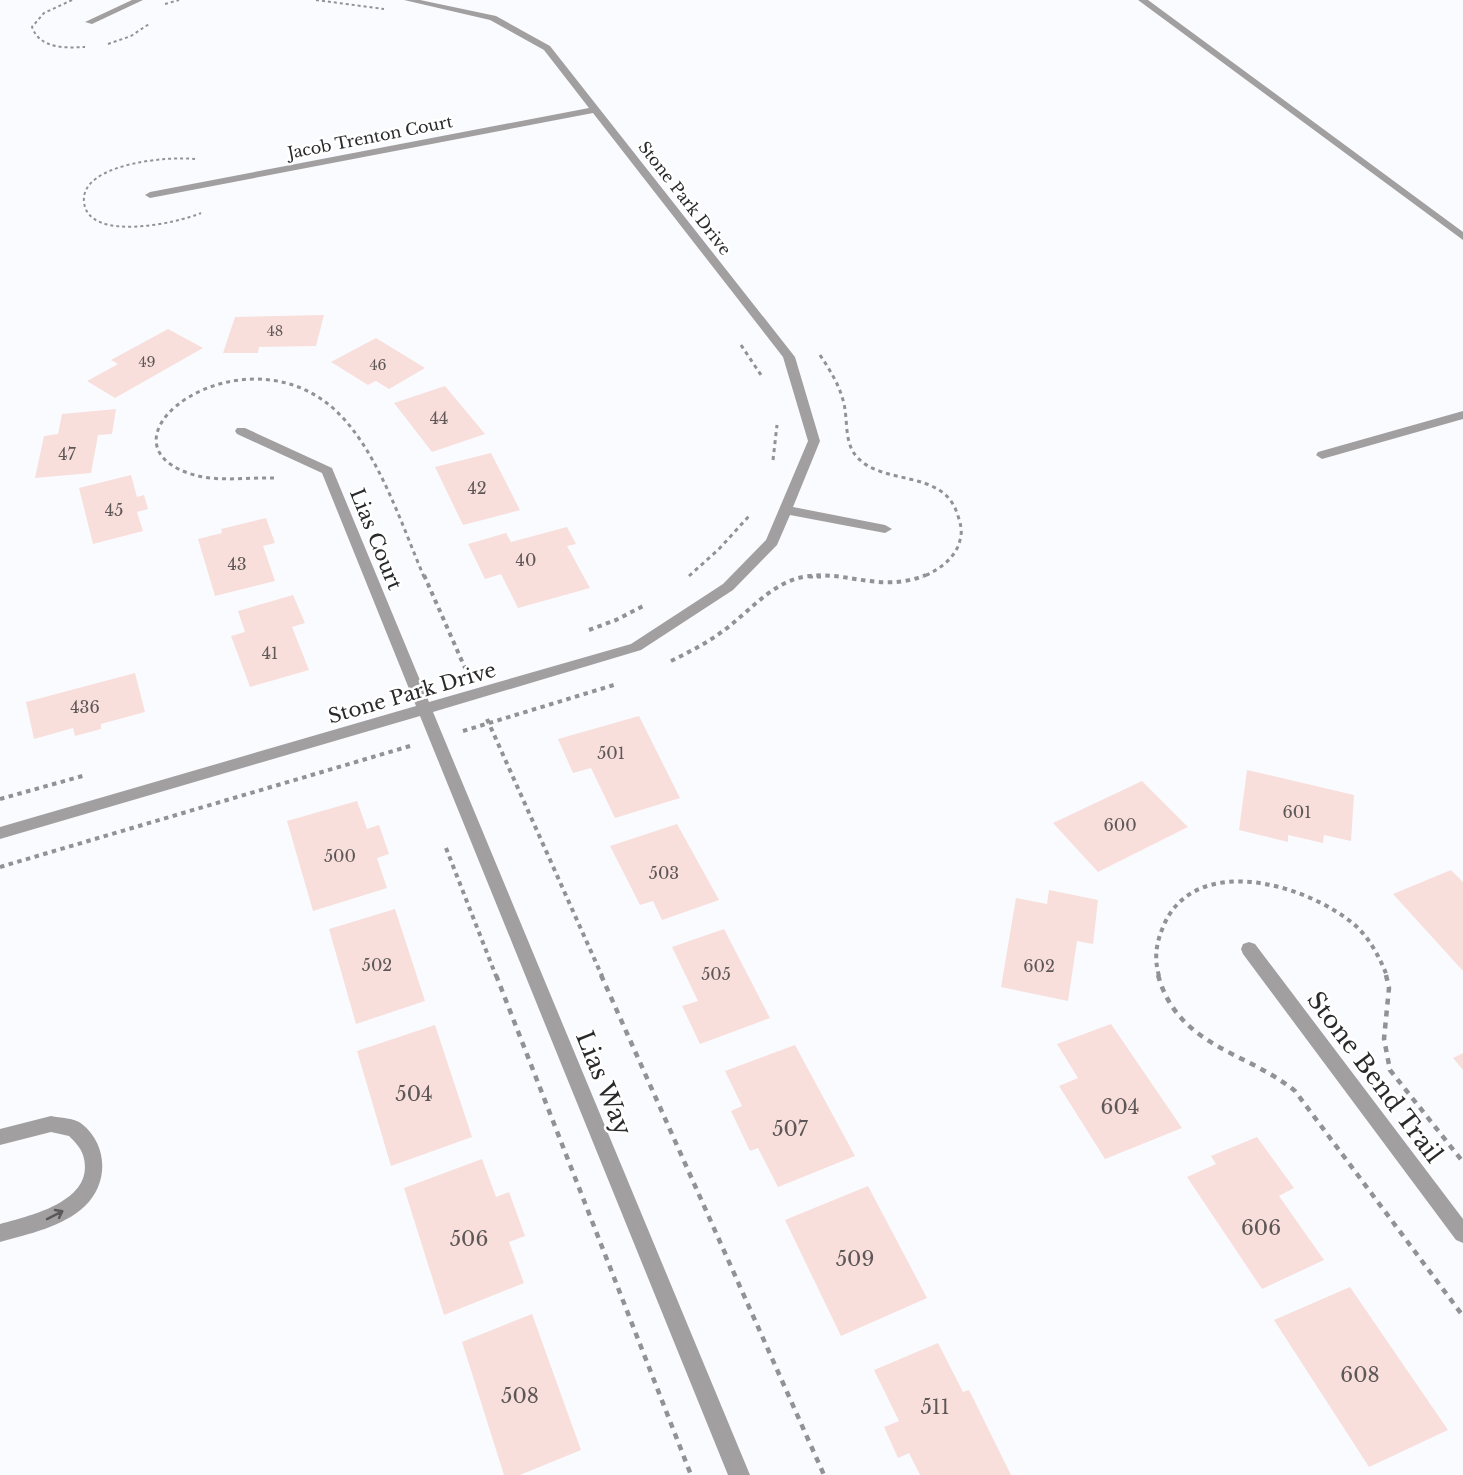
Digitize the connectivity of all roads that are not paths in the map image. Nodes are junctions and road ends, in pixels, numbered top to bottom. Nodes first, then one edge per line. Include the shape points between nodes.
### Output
1 (139, 0) edge
2 (408, 0) edge
3 (413, 0) edge
4 (1142, 0) edge
5 (89, 22) dead end
6 (596, 110) junction
7 (150, 195) dead end
8 (1463, 237) edge
9 (1463, 415) edge
10 (241, 431) dead end
11 (1322, 455) dead end
12 (786, 510) junction
13 (885, 529) dead end
14 (425, 710) junction
15 (0, 833) edge
16 (1249, 949) dead end
17 (0, 1137) edge
18 (0, 1233) edge
19 (1463, 1234) edge
20 (740, 1475) edge

1 - 5 street
2 - 3 street, Stone Park Drive
3 - 6 street, Stone Park Drive via 493,18 547,48
4 - 8 street
6 - 7 street, Jacob Trenton Court
6 - 12 street, Stone Park Drive via 789,357 814,441
9 - 11 street
10 - 14 street, Lias Court via 327,471
12 - 13 street
12 - 14 street, Stone Park Drive via 772,542 728,588 636,646
14 - 15 street, Stone Park Drive
14 - 20 street, Lias Way
16 - 19 street, Stone Bend Trail
18 -> 17 street via 49,1219 76,1203 94,1181 93,1154 75,1130 51,1124

